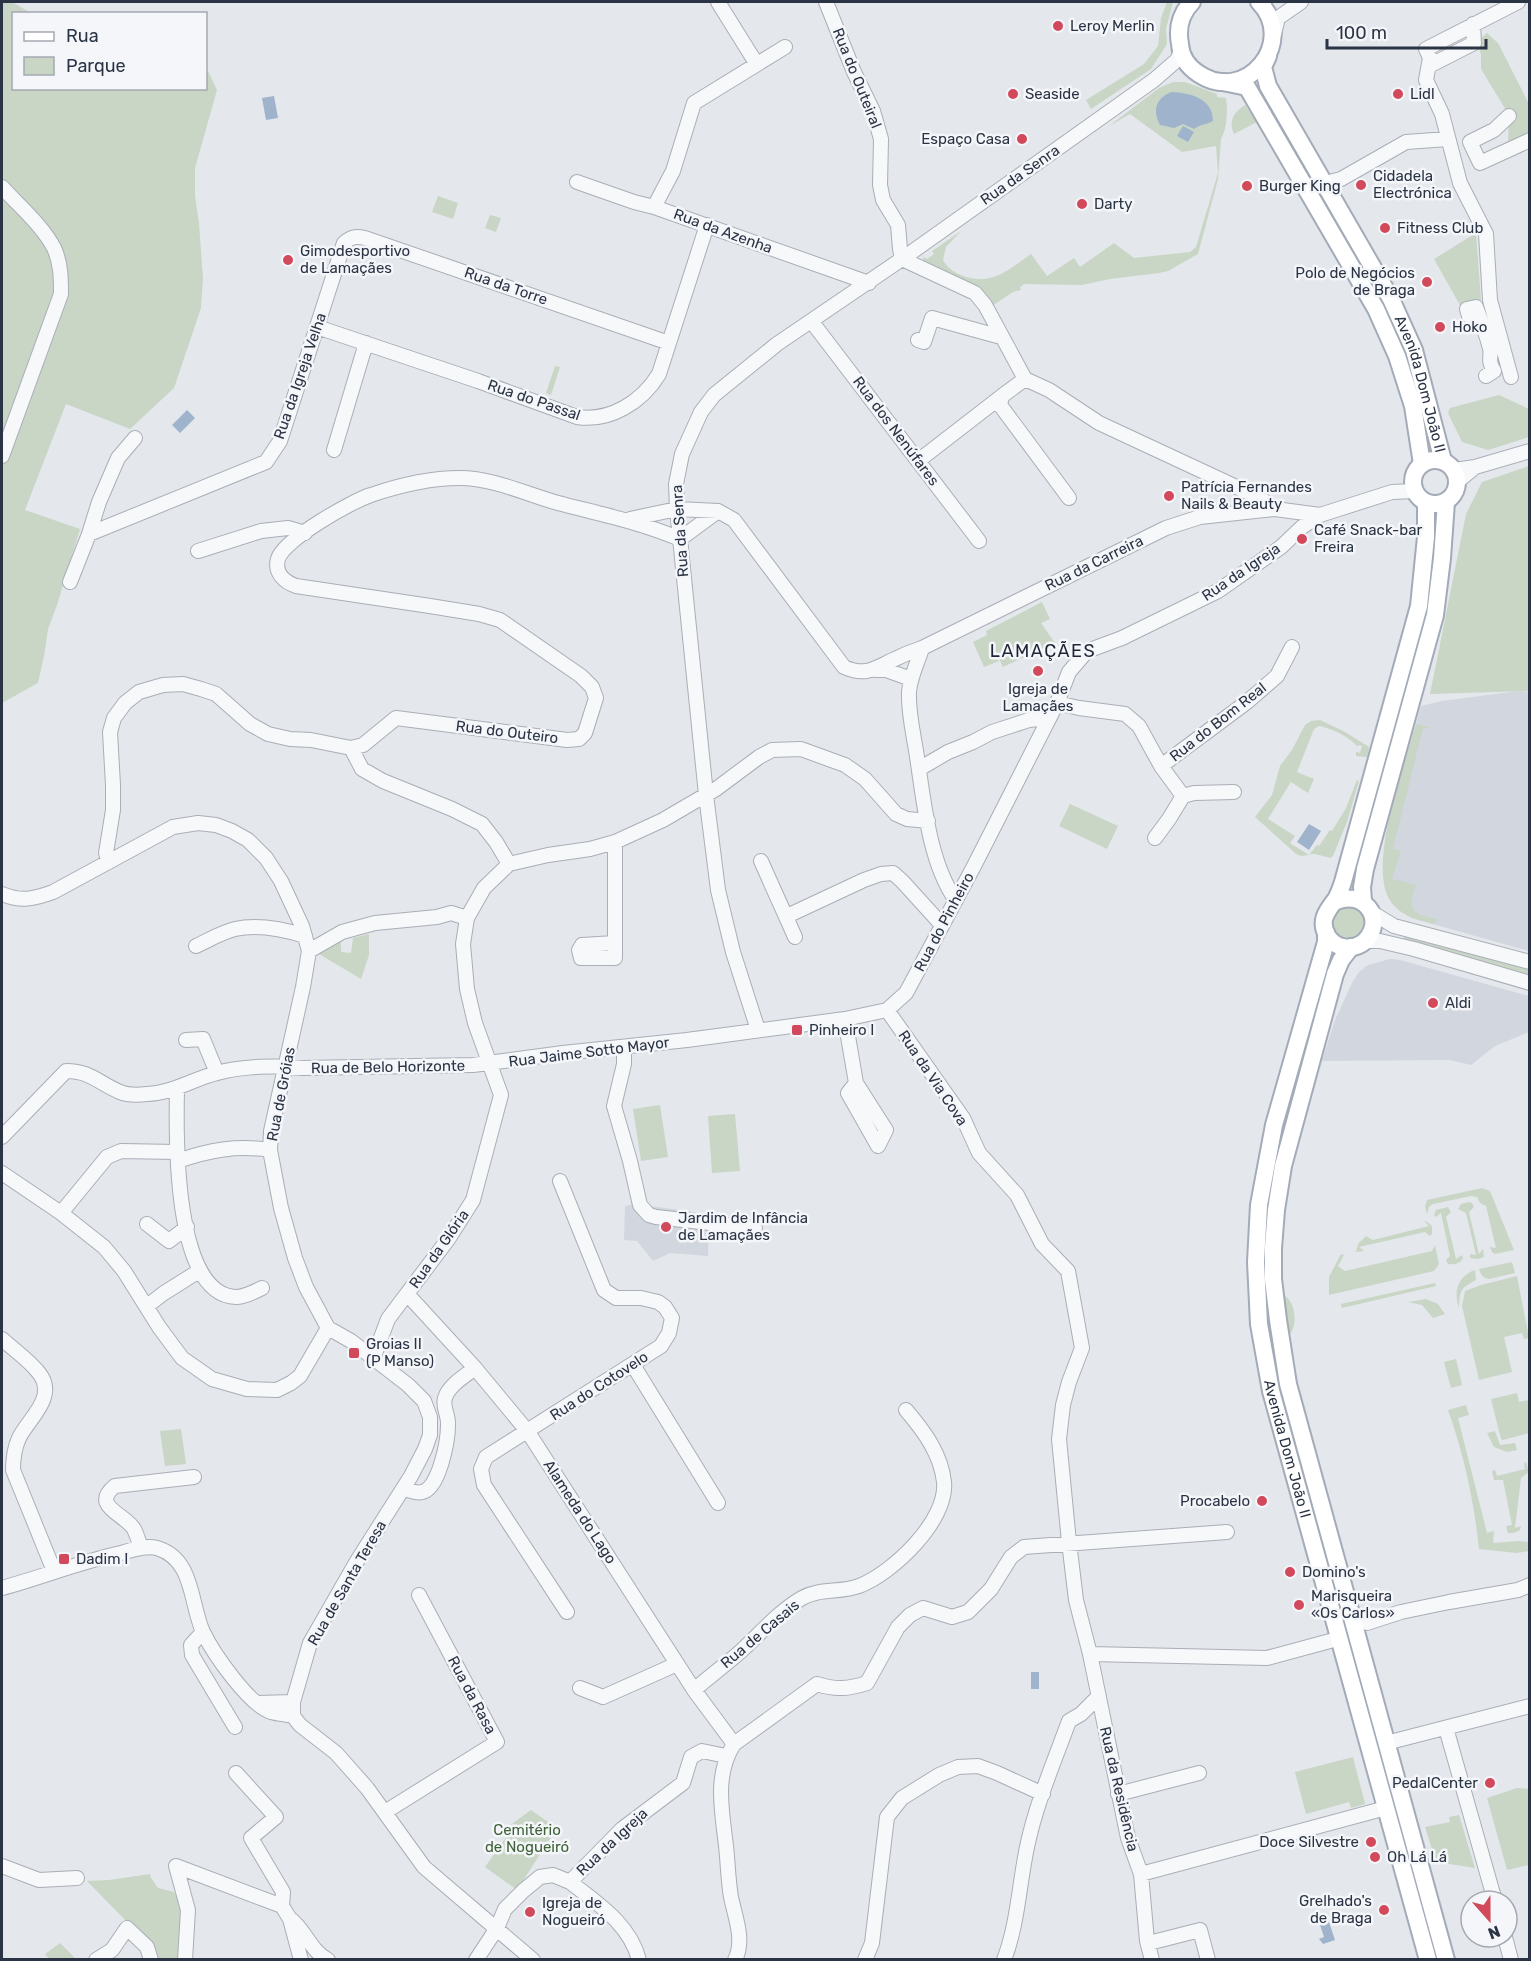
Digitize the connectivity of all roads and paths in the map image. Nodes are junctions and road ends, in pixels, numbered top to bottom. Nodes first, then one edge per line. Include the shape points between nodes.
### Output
1 (718, 2) edge
2 (826, 2) edge
3 (1258, 2) edge
4 (1301, 2) edge
5 (1518, 2) edge
6 (1187, 6) edge
7 (1273, 39) junction
8 (785, 47) dead end
9 (1181, 51) junction
10 (1268, 56) junction
11 (756, 63) junction
12 (1206, 78) junction
13 (1154, 80) junction
14 (1223, 82) junction
15 (1509, 116) dead end
16 (1494, 130) junction
17 (1448, 139) junction
18 (1530, 140) edge
19 (1505, 152) junction
20 (577, 182) dead end
21 (1332, 185) junction
22 (2, 187) edge
23 (654, 207) junction
24 (707, 225) junction
25 (344, 243) joint
26 (902, 259) junction
27 (869, 283) junction
28 (1479, 317) dead end
29 (812, 321) junction
30 (317, 327) junction
31 (1001, 337) junction
32 (918, 340) dead end
33 (669, 343) junction
34 (366, 344) junction
35 (1486, 376) dead end
36 (1511, 377) dead end
37 (1025, 379) junction
38 (1002, 396) junction
39 (135, 438) dead end
40 (334, 450) dead end
41 (1530, 451) edge
42 (2, 456) edge
43 (918, 461) junction
44 (1422, 464) junction
45 (1452, 471) junction
46 (1418, 491) junction
47 (1069, 498) dead end
48 (1446, 502) junction
49 (1275, 508) junction
50 (677, 509) junction
51 (718, 511) junction
52 (1320, 515) junction
53 (628, 520) junction
54 (305, 533) junction
55 (89, 534) junction
56 (680, 539) junction
57 (979, 541) dead end
58 (198, 551) dead end
59 (70, 582) dead end
60 (1292, 647) dead end
61 (922, 648) junction
62 (1087, 651) joint
63 (875, 670) junction
64 (911, 680) junction
65 (1057, 703) junction
66 (1049, 718) junction
67 (351, 748) junction
68 (1161, 766) junction
69 (919, 769) junction
70 (1234, 792) dead end
71 (706, 795) junction
72 (1183, 796) junction
73 (928, 821) junction
74 (1155, 838) dead end
75 (615, 842) junction
76 (761, 861) dead end
77 (109, 862) junction
78 (509, 864) junction
79 (2, 894) edge
80 (955, 899) junction
81 (1334, 902) junction
82 (1367, 907) junction
83 (787, 916) junction
84 (467, 918) junction
85 (942, 925) junction
86 (1326, 933) junction
87 (305, 936) junction
88 (795, 937) dead end
89 (615, 944) dead end
90 (1358, 944) junction
91 (196, 946) dead end
92 (309, 951) junction
93 (1530, 962) edge
94 (1530, 983) edge
95 (887, 1010) junction
96 (845, 1019) junction
97 (758, 1030) junction
98 (186, 1040) dead end
99 (624, 1047) junction
100 (490, 1063) junction
101 (286, 1066) junction
102 (217, 1073) junction
103 (856, 1083) dead end
104 (177, 1089) junction
105 (2, 1137) edge
106 (270, 1150) junction
107 (177, 1156) junction
108 (2, 1173) edge
109 (560, 1181) dead end
110 (61, 1213) junction
111 (147, 1224) dead end
112 (187, 1227) junction
113 (755, 1228) dead end
114 (199, 1271) junction
115 (262, 1288) dead end
116 (408, 1295) junction
117 (147, 1306) junction
118 (328, 1328) junction
119 (2, 1339) edge
120 (373, 1359) junction
121 (633, 1365) junction
122 (475, 1368) junction
123 (906, 1410) dead end
124 (528, 1432) junction
125 (194, 1477) dead end
126 (404, 1489) junction
127 (718, 1503) dead end
128 (1227, 1532) dead end
129 (1069, 1542) junction
130 (141, 1548) junction
131 (54, 1571) junction
132 (1530, 1585) edge
133 (2, 1588) edge
134 (420, 1595) dead end
135 (567, 1612) dead end
136 (1366, 1623) dead end
137 (203, 1632) junction
138 (1330, 1641) dead end
139 (1090, 1654) junction
140 (677, 1664) junction
141 (580, 1688) dead end
142 (694, 1690) junction
143 (1099, 1696) junction
144 (1530, 1706) edge
145 (293, 1709) junction
146 (1081, 1714) junction
147 (1104, 1723) junction
148 (235, 1726) dead end
149 (1446, 1728) junction
150 (1386, 1743) junction
151 (730, 1750) junction
152 (236, 1773) dead end
153 (1199, 1773) dead end
154 (1043, 1794) junction
155 (1118, 1794) junction
156 (1386, 1808) junction
157 (385, 1812) junction
158 (2, 1866) edge
159 (1141, 1874) junction
160 (77, 1878) dead end
161 (570, 1882) junction
162 (1492, 1889) edge
163 (282, 1906) junction
164 (290, 1919) junction
165 (497, 1928) junction
166 (1149, 1942) junction
167 (96, 1959) edge
168 (151, 1959) edge
169 (184, 1959) edge
170 (301, 1959) edge
171 (328, 1959) edge
172 (476, 1959) edge
173 (533, 1959) edge
174 (639, 1959) edge
175 (735, 1959) edge
176 (865, 1959) edge
177 (1004, 1959) edge
178 (1152, 1959) edge
179 (1208, 1959) edge
180 (1428, 1959) edge
181 (1446, 1959) edge

1 - 11 street
2 - 26 street, Rua do Outeiral via 873,111 881,139 880,185 883,200 898,225
3 - 7 main road via 1266,11
4 - 7 street via 1278,18
5 - 17 street via 1473,24 1474,43 1429,66 1426,80 1442,114
6 - 9 main road via 1178,33
7 - 10 main road
8 - 11 street
9 - 12 main road via 1191,67
9 - 13 street, Rua da Senra via 1177,60
10 - 14 main road via 1241,80
10 - 21 main road, Avenida Dom João II via 1263,66 1268,86
11 - 23 street via 694,103 673,171
12 - 13 street, Rua da Senra via 1181,68
12 - 14 main road, Avenida Dom João II
13 - 26 street, Rua da Senra
14 - 44 main road, Avenida Dom João II via 1246,87 1376,309 1413,406
15 - 16 street
16 - 19 street
16 - 19 street via 1470,142 1480,163
17 - 21 street via 1406,142
17 - 36 street via 1460,183 1486,234 1491,300
18 - 19 street
20 - 23 street, Rua da Azenha
21 - 45 main road, Avenida Dom João II via 1414,350
22 - 42 street via 41,230 54,249 61,272 61,294
23 - 24 street, Rua da Azenha
24 - 27 street, Rua da Azenha
24 - 33 street, Rua do Passal
25 - 30 street, Rua da Igreja Velha
25 - 33 street, Rua da Torre via 356,236 365,238
26 - 27 street, Rua da Senra
26 - 31 street via 975,293
27 - 29 street, Rua da Senra
28 - 35 street via 1494,371
29 - 43 street, Rua dos Nenúfares
29 - 50 street, Rua da Senra via 732,379 705,405 682,454 676,484
30 - 34 street, Rua do Passal
30 - 55 street, Rua da Igreja Velha via 279,441 266,462
31 - 32 street via 932,318 924,342
31 - 37 street
33 - 34 street, Rua do Passal via 652,384 616,413 587,419
34 - 40 street
37 - 38 street
37 - 49 street via 1099,423
38 - 43 street
38 - 47 street via 1000,405
39 - 55 street via 118,458
41 - 45 street
43 - 57 street, Rua dos Nenúfares
44 - 45 main road, Avenida Dom João II via 1431,460
44 - 46 main road, Avenida Dom João II via 1416,470
45 - 48 main road, Avenida Dom João II via 1455,493
46 - 48 main road via 1440,504
46 - 52 street, Rua da Igreja via 1392,492
46 - 81 main road, Avenida Dom João II via 1426,537 1419,606 1343,882
48 - 82 main road, Avenida Dom João II via 1435,615 1365,869 1362,886
49 - 52 street
49 - 61 street, Rua da Carreira via 1200,517 1166,528
50 - 51 street, Rua do Outeiro
50 - 53 street, Rua do Outeiro
50 - 56 street, Rua da Senra
51 - 56 street
51 - 63 street via 734,520 844,667 853,671
52 - 62 street, Rua da Igreja via 1218,591
53 - 54 street, Rua do Outeiro via 485,481 435,479 349,504
53 - 56 street, Rua do Outeiro
54 - 58 street via 288,528 261,531
54 - 67 street, Rua do Outeiro via 285,548 278,559 285,582 500,620 581,676 596,698 585,734 579,739 396,718 363,746
55 - 59 street
56 - 71 street, Rua da Senra
60 - 68 street, Rua do Bom Real via 1276,676
61 - 63 street, Rua da Carreira
61 - 64 street
62 - 65 street, Rua do Pinheiro via 1073,666
63 - 64 street
64 - 69 street via 909,710
65 - 66 street, Rua do Pinheiro
65 - 68 street, Rua do Bom Real via 1125,714 1139,726
66 - 69 street via 992,732
66 - 80 street, Rua do Pinheiro
67 - 77 street via 268,734 250,724 216,694 183,684 138,692 114,718 110,732 113,810 106,853
67 - 78 street via 362,769 382,781 482,824
68 - 72 street, Rua do Bom Real
69 - 73 street
70 - 72 street
71 - 73 street via 772,750 801,749 845,765 865,779 896,814
71 - 75 street
71 - 97 street, Rua da Senra via 724,919
72 - 74 street
73 - 80 street via 946,886
75 - 78 street
75 - 89 street
76 - 83 street
77 - 79 street, Rua de Gróias via 33,900 15,900
77 - 87 street, Rua de Gróias via 173,827 216,825 248,840 266,858
78 - 84 street via 484,888
80 - 85 street, Rua do Pinheiro
81 - 82 main road via 1351,897
81 - 86 main road, Avenida Dom João II via 1325,913
82 - 90 main road, Avenida Dom João II via 1373,924
82 - 93 street via 1394,926
83 - 85 street via 864,880 893,873
83 - 88 street
84 - 92 street via 451,913 375,923 342,932
84 - 100 street, Rua da Glória via 463,944 467,989
85 - 95 street, Rua do Pinheiro via 906,993
86 - 90 main road via 1337,944
86 - 156 main road, Avenida Dom João II via 1269,1149 1259,1204 1259,1324 1271,1391
87 - 91 street via 253,927 235,929
87 - 92 street, Rua de Gróias
90 - 94 street via 1380,942 1414,949
90 - 150 main road, Avenida Dom João II via 1341,960 1335,974 1287,1146 1276,1210 1274,1279 1288,1384
92 - 101 street, Rua de Gróias
95 - 96 street
95 - 129 street, Rua da Via Cova via 963,1118 979,1153 1017,1195 1042,1244 1068,1271 1082,1348 1069,1382 1059,1439
96 - 97 street
96 - 103 street
97 - 99 street, Rua Jaime Sotto Mayor
98 - 102 street via 203,1039
99 - 100 street, Rua Jaime Sotto Mayor
99 - 113 street via 614,1106 644,1211 656,1217
100 - 101 street, Rua de Belo Horizonte via 375,1068
100 - 116 street, Rua da Glória via 501,1095 473,1200
101 - 102 street, Rua de Belo Horizonte
101 - 106 street, Rua de Gróias
102 - 104 street, Rua de Belo Horizonte
104 - 105 street, Rua de Belo Horizonte via 122,1093 82,1071 66,1071
104 - 107 street
106 - 107 street via 213,1149
106 - 118 street, Rua de Gróias via 295,1258
107 - 110 street via 121,1151 107,1157
107 - 112 street
108 - 110 street
109 - 121 street, Rua do Cotovelo via 604,1290 616,1298 658,1302 672,1318 661,1346
110 - 117 street via 104,1247
111 - 112 street via 169,1241
112 - 114 street
114 - 115 street via 210,1285 235,1297
114 - 117 street
116 - 120 street, Rua da Glória via 388,1319
116 - 122 street, Alameda do Lago
117 - 118 street via 182,1358 212,1379 247,1389 277,1390 291,1383 300,1376
118 - 120 street
119 - 131 street via 41,1375 45,1390 42,1404 19,1438 13,1470
120 - 126 street via 416,1393 430,1417 425,1449
121 - 124 street, Rua do Cotovelo
121 - 127 street
122 - 124 street, Alameda do Lago
122 - 126 street via 447,1392 446,1446 433,1485 418,1493
123 - 142 street, Rua de Casais via 927,1437 944,1481 941,1504 921,1537 870,1581 849,1589 816,1592 793,1604
124 - 135 street, Rua do Cotovelo via 486,1457 481,1469 484,1485
124 - 140 street, Alameda do Lago
125 - 130 street via 115,1486 108,1492 108,1506 134,1529
126 - 145 street, Rua de Santa Teresa via 310,1643
128 - 129 street
129 - 139 street, Rua da Via Cova
129 - 151 street via 1024,1547 1011,1557 991,1589 968,1612 952,1617 923,1608 898,1627 867,1683 848,1689 817,1684
130 - 131 street
130 - 137 street via 156,1548 179,1560
131 - 133 street
132 - 136 street
134 - 157 street, Rua da Rasa via 496,1742
137 - 145 street via 231,1676 257,1703
137 - 148 street via 191,1645 192,1655
138 - 139 street via 1267,1659
139 - 143 street, Rua da Residência
140 - 141 street via 603,1697
140 - 142 street, Alameda do Lago
142 - 151 street, Alameda do Lago
143 - 146 street
143 - 147 street, Rua da Residência
144 - 149 street
145 - 157 street via 300,1725 336,1753
146 - 147 street
146 - 154 street via 1069,1721
147 - 155 street, Rua da Residência
149 - 150 street
149 - 162 street
150 - 181 main road, Avenida Dom João II
151 - 161 street, Rua da Igreja via 702,1751 691,1757 682,1783 622,1828
151 - 175 street via 719,1790 731,1896 739,1923
152 - 163 street via 276,1817 251,1838 283,1892
153 - 155 street
154 - 176 street via 978,1766 958,1767 939,1775 902,1798 887,1817 872,1943
154 - 177 street via 1027,1847 1011,1941
155 - 159 street, Rua da Residência
156 - 159 street
156 - 180 main road, Avenida Dom João II
157 - 165 street via 424,1867
158 - 160 street via 39,1880
159 - 166 street, Rua da Residência
161 - 165 street, Rua da Igreja via 553,1875 540,1877 505,1909
161 - 174 street via 626,1929
163 - 164 street
163 - 169 street via 176,1866 188,1910
164 - 170 street
164 - 171 street via 319,1955
165 - 172 street
165 - 173 street
166 - 178 street, Rua da Residência
166 - 179 street via 1200,1930
167 - 168 street via 112,1950 127,1928 147,1947

